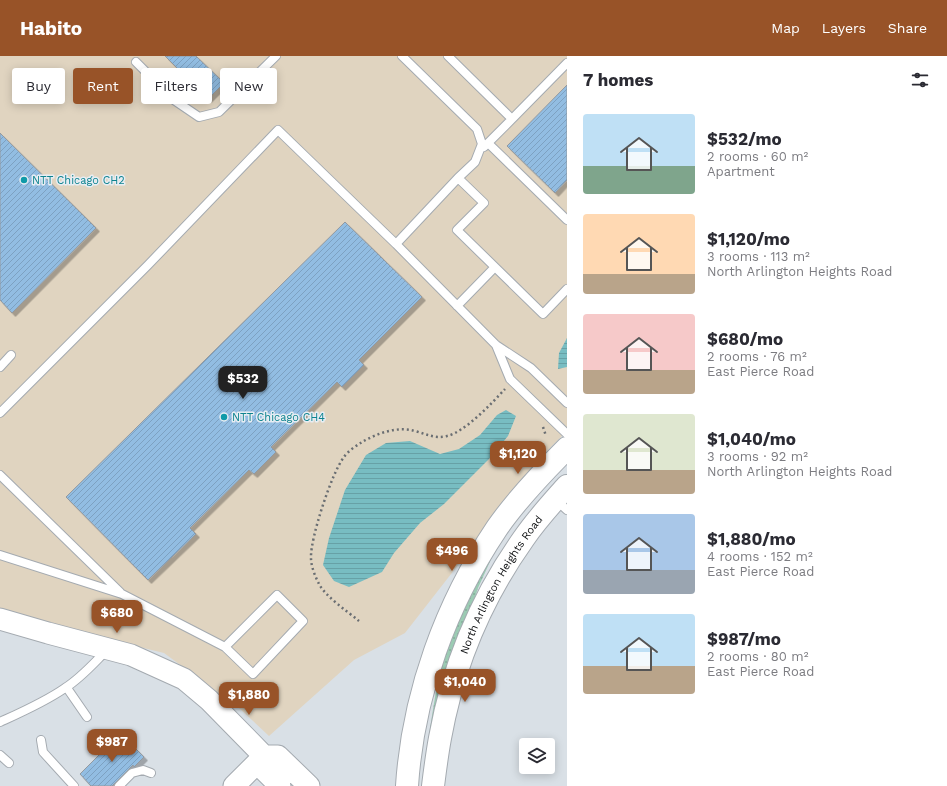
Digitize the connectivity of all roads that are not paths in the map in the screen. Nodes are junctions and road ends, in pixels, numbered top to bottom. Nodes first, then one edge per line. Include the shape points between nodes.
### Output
1 (276, 56) edge
2 (402, 56) edge
3 (448, 56) edge
4 (136, 62) dead end
5 (567, 63) edge
6 (512, 119) junction
7 (488, 143) junction
8 (479, 153) junction
9 (458, 178) junction
10 (567, 220) edge
11 (396, 244) junction
12 (495, 267) junction
13 (567, 289) edge
14 (457, 306) junction
15 (496, 345) junction
16 (11, 355) dead end
17 (0, 367) edge
18 (567, 403) edge
19 (0, 413) edge
20 (567, 434) edge
21 (567, 448) edge
22 (0, 475) edge
23 (563, 498) edge
24 (0, 555) edge
25 (122, 594) junction
26 (0, 619) edge
27 (225, 647) junction
28 (108, 649) junction
29 (67, 688) junction
30 (87, 717) dead end
31 (0, 722) edge
32 (41, 740) dead end
33 (0, 755) edge
34 (264, 756) junction
35 (9, 763) dead end
36 (151, 774) dead end
37 (406, 784) edge
38 (74, 786) edge
39 (119, 786) edge
40 (234, 786) edge
41 (280, 786) edge
42 (309, 786) edge
43 (433, 786) edge

1 - 4 lane via 219,112 199,117 174,100
2 - 8 lane via 477,129 482,144
3 - 6 lane
5 - 6 lane
6 - 7 lane
7 - 8 lane
7 - 10 lane
8 - 9 lane via 475,162
9 - 11 lane
9 - 12 lane via 484,203 457,230
11 - 14 lane
11 - 19 lane via 278,130
12 - 13 lane via 543,314
12 - 14 lane
14 - 15 lane
15 - 18 lane via 531,368
15 - 20 lane via 510,379
16 - 17 lane
21 - 37 main road via 524,494 498,527 458,596 426,678 416,715
22 - 25 lane
23 - 43 main road, North Arlington Heights Road via 525,537 510,558 471,634 454,678 447,705 439,738
24 - 25 lane
25 - 27 lane
26 - 28 street
27 - 27 lane via 277,595 303,622 253,674
28 - 29 lane
28 - 34 street via 131,655 184,679 209,700
29 - 30 lane
29 - 31 lane via 38,705
32 - 38 lane via 43,752
33 - 35 lane
34 - 40 street
34 - 41 street via 263,769
34 - 42 street via 278,756
36 - 39 lane via 143,770 132,773

